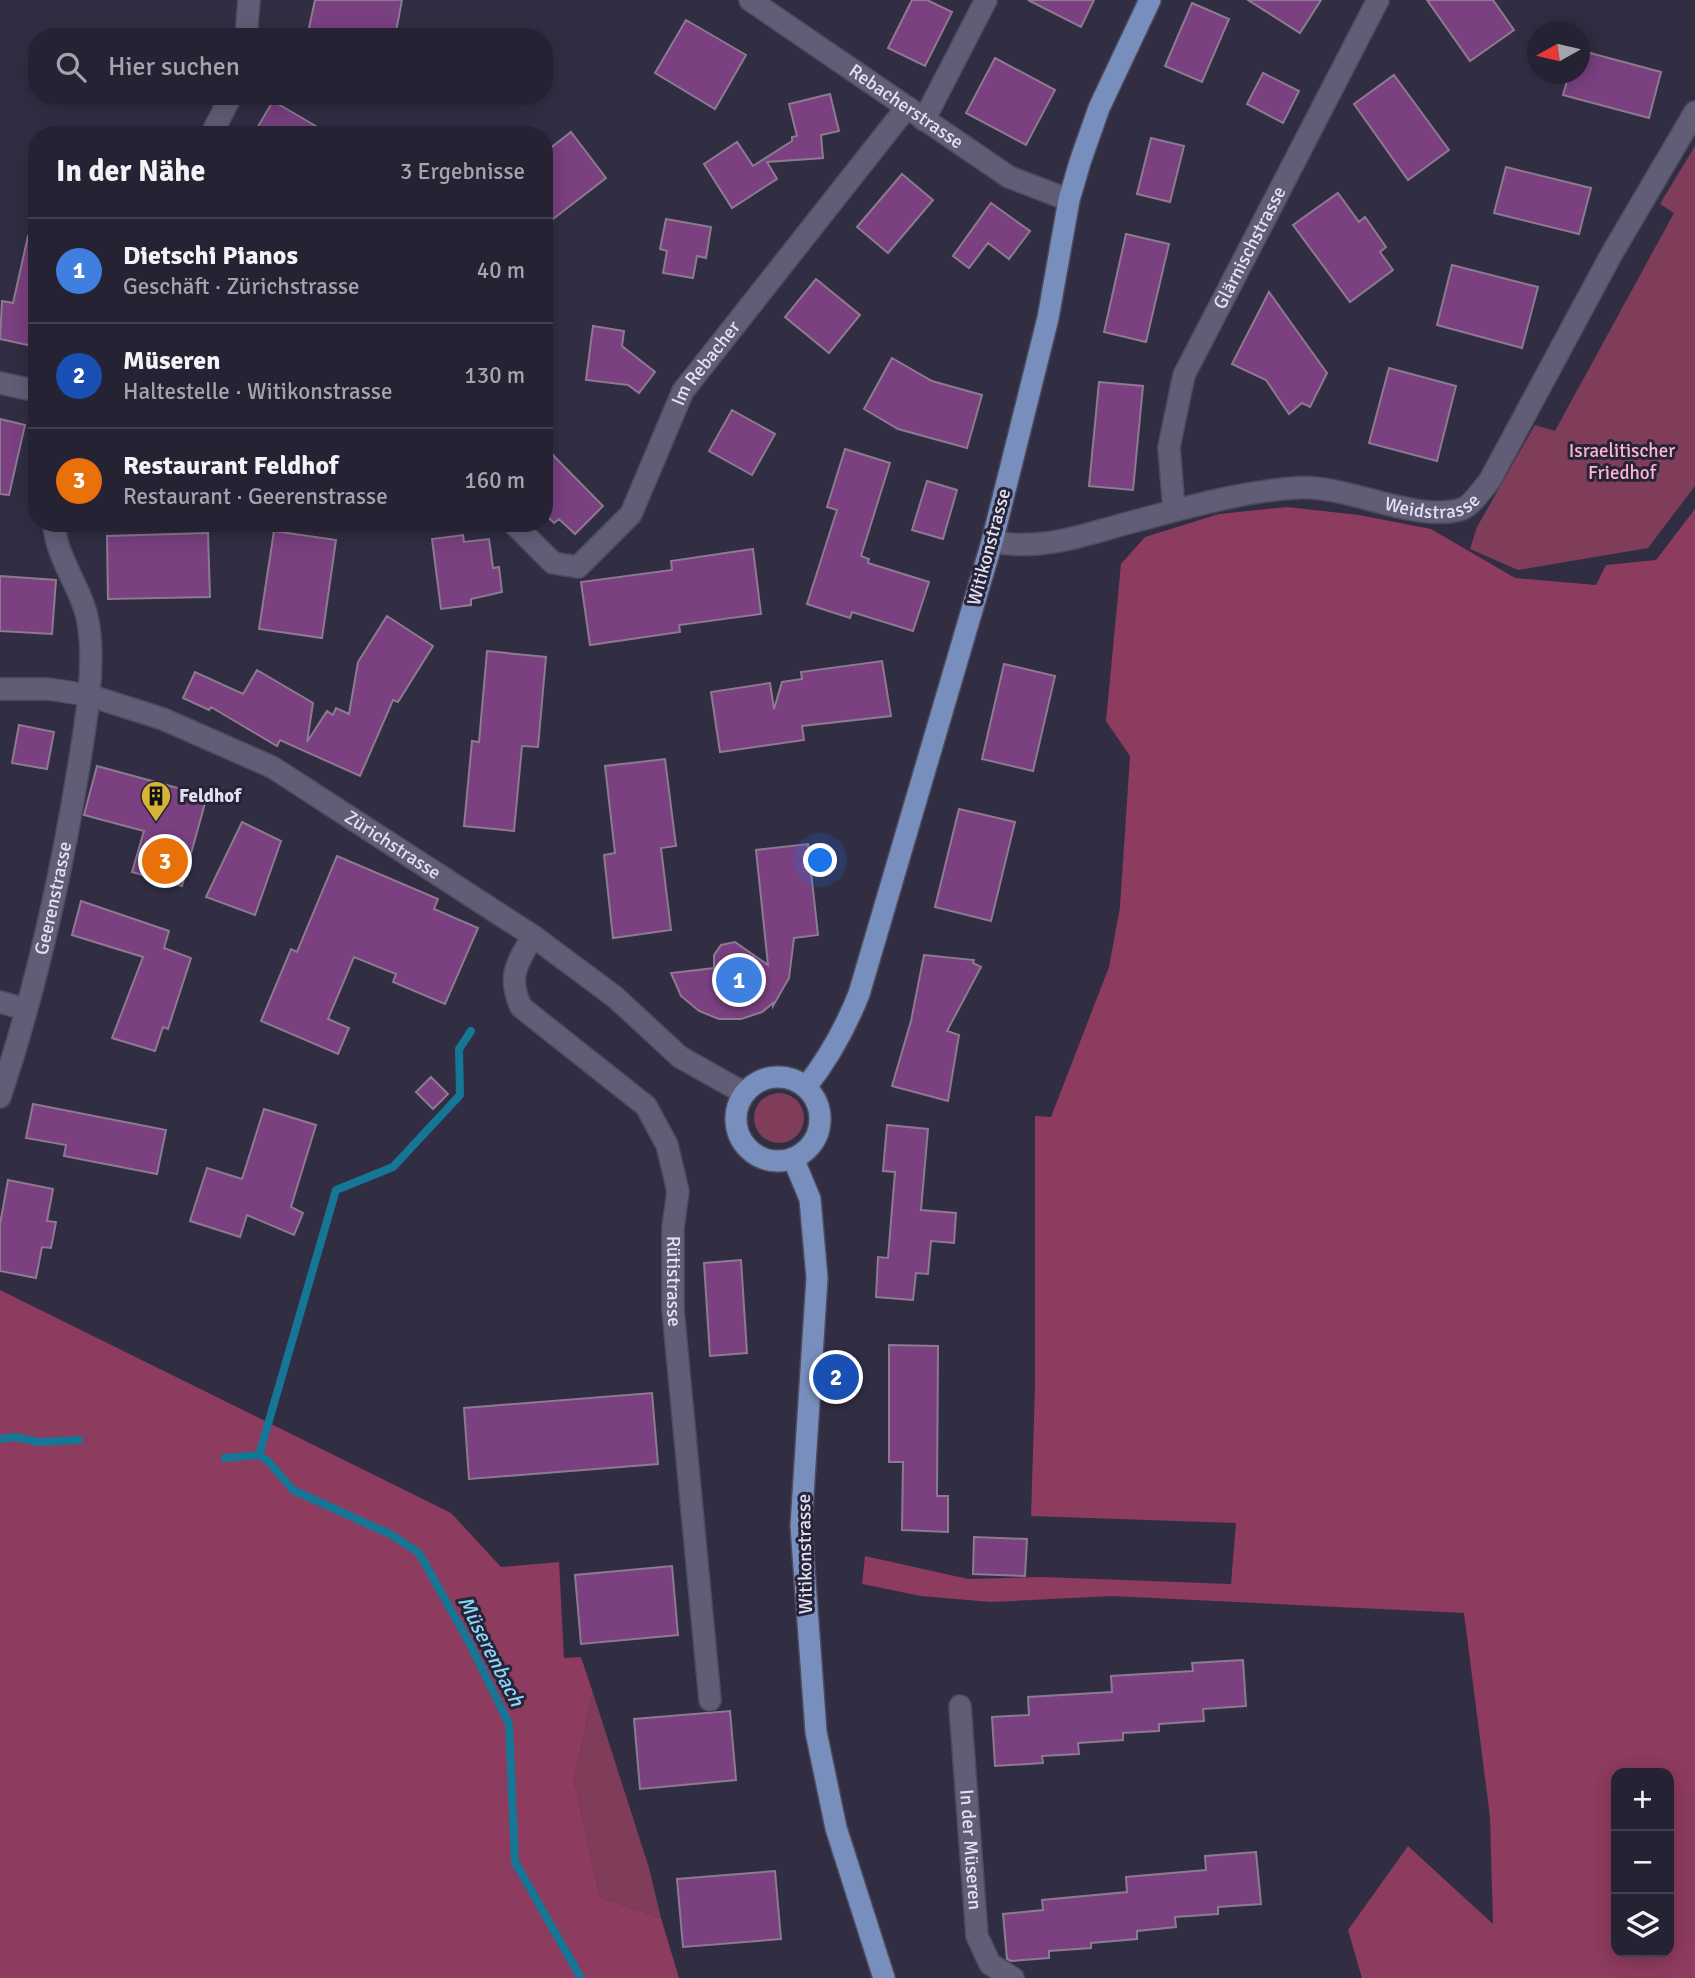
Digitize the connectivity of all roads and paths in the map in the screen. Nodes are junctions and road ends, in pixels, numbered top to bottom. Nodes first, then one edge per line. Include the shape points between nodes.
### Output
1 (249, 0) edge
2 (750, 0) edge
3 (986, 0) edge
4 (1150, 0) edge
5 (1378, 0) edge
6 (247, 28) edge
7 (226, 105) edge
8 (1695, 112) edge
9 (916, 113) junction
10 (216, 126) edge
11 (1069, 200) junction
12 (0, 383) edge
13 (28, 389) edge
14 (1174, 510) junction
15 (57, 532) edge
16 (522, 532) edge
17 (992, 542) junction
18 (0, 689) edge
19 (88, 695) junction
20 (533, 936) junction
21 (0, 1002) edge
22 (25, 1009) junction
23 (806, 1087) junction
24 (744, 1093) junction
25 (0, 1097) edge
26 (793, 1158) junction
27 (710, 1700) dead end
28 (960, 1706) dead end
29 (884, 1978) edge
30 (1013, 1978) edge

1 - 6 street
2 - 9 street, Rebacherstrasse
3 - 9 street
4 - 11 main road, Witikonstrasse via 1099,108
5 - 14 street, Glärnischstrasse via 1184,376 1169,447
7 - 10 street
8 - 14 street, Weidstrasse via 1611,255 1490,480 1462,509 1417,510 1361,495 1302,487
9 - 11 street, Rebacherstrasse via 1009,177
9 - 16 street, Im Rebacher via 682,391 631,514 578,567 553,563
11 - 17 main road, Witikonstrasse via 1048,318
12 - 13 street
14 - 17 street, Weidstrasse via 1042,546
15 - 19 street, Geerenstrasse via 90,629
17 - 23 main road, Witikonstrasse via 859,994 842,1034
18 - 19 street, Zürichstrasse
19 - 20 street, Zürichstrasse via 163,719 272,766
19 - 22 street, Geerenstrasse via 59,879
20 - 24 street, Zürichstrasse via 615,997 680,1058
20 - 27 street, Rütistrasse via 516,964 513,988 521,1007 646,1107 667,1145 678,1191 673,1310
21 - 22 street
22 - 25 street, Geerenstrasse
23 - 24 main road via 796,1080 774,1077 762,1079
23 - 26 main road via 818,1105 820,1126 811,1146
24 - 26 main road via 736,1119 744,1144 766,1159
26 - 29 main road, Witikonstrasse via 810,1199 817,1278 801,1526 816,1732 836,1828
28 - 30 street, In der Müseren via 976,1936 990,1964

